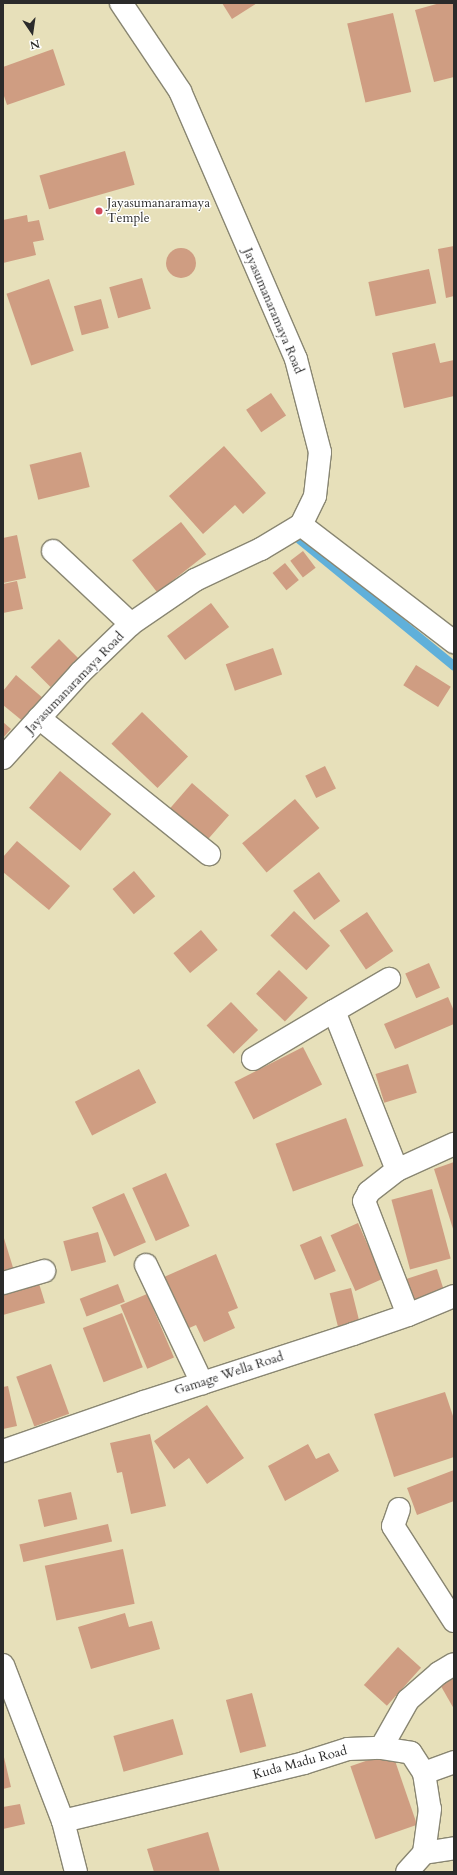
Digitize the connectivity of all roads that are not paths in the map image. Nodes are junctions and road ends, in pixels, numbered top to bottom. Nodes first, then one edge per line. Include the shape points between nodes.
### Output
1 (121, 3) edge
2 (301, 525) junction
3 (53, 551) dead end
4 (131, 624) junction
5 (454, 642) edge
6 (39, 718) junction
7 (3, 758) edge
8 (209, 854) dead end
9 (389, 979) dead end
10 (334, 1012) junction
11 (252, 1059) dead end
12 (454, 1144) edge
13 (397, 1170) junction
14 (146, 1265) dead end
15 (44, 1271) dead end
16 (3, 1283) edge
17 (454, 1296) edge
18 (408, 1315) junction
19 (202, 1383) junction
20 (3, 1451) edge
21 (399, 1509) dead end
22 (454, 1621) edge
23 (454, 1664) edge
24 (3, 1666) edge
25 (381, 1748) junction
26 (454, 1762) edge
27 (424, 1773) junction
28 (63, 1821) junction
29 (454, 1848) edge
30 (424, 1853) junction
31 (76, 1872) edge
32 (407, 1872) edge

1 - 2 street, Jayasumanaramaya Road via 180,91 296,360 320,452 315,496
2 - 4 street, Jayasumanaramaya Road via 261,549 195,580
2 - 5 street
3 - 4 street
4 - 6 street, Jayasumanaramaya Road via 80,673
6 - 7 street, Jayasumanaramaya Road
6 - 8 street
9 - 10 street
10 - 11 street
10 - 13 street
12 - 13 street
13 - 18 street via 369,1192 364,1201
14 - 19 street
15 - 16 street
17 - 18 street, Gamage Wella Road
18 - 19 street, Gamage Wella Road
19 - 20 street, Gamage Wella Road
21 - 22 street via 393,1526
23 - 25 street via 408,1700
24 - 28 street
25 - 27 street, Kuda Madu Road via 411,1753
25 - 28 street, Kuda Madu Road via 348,1749 304,1763
26 - 27 street
27 - 30 street, Kuda Madu Road via 430,1809
28 - 31 street
29 - 30 street
30 - 32 street

